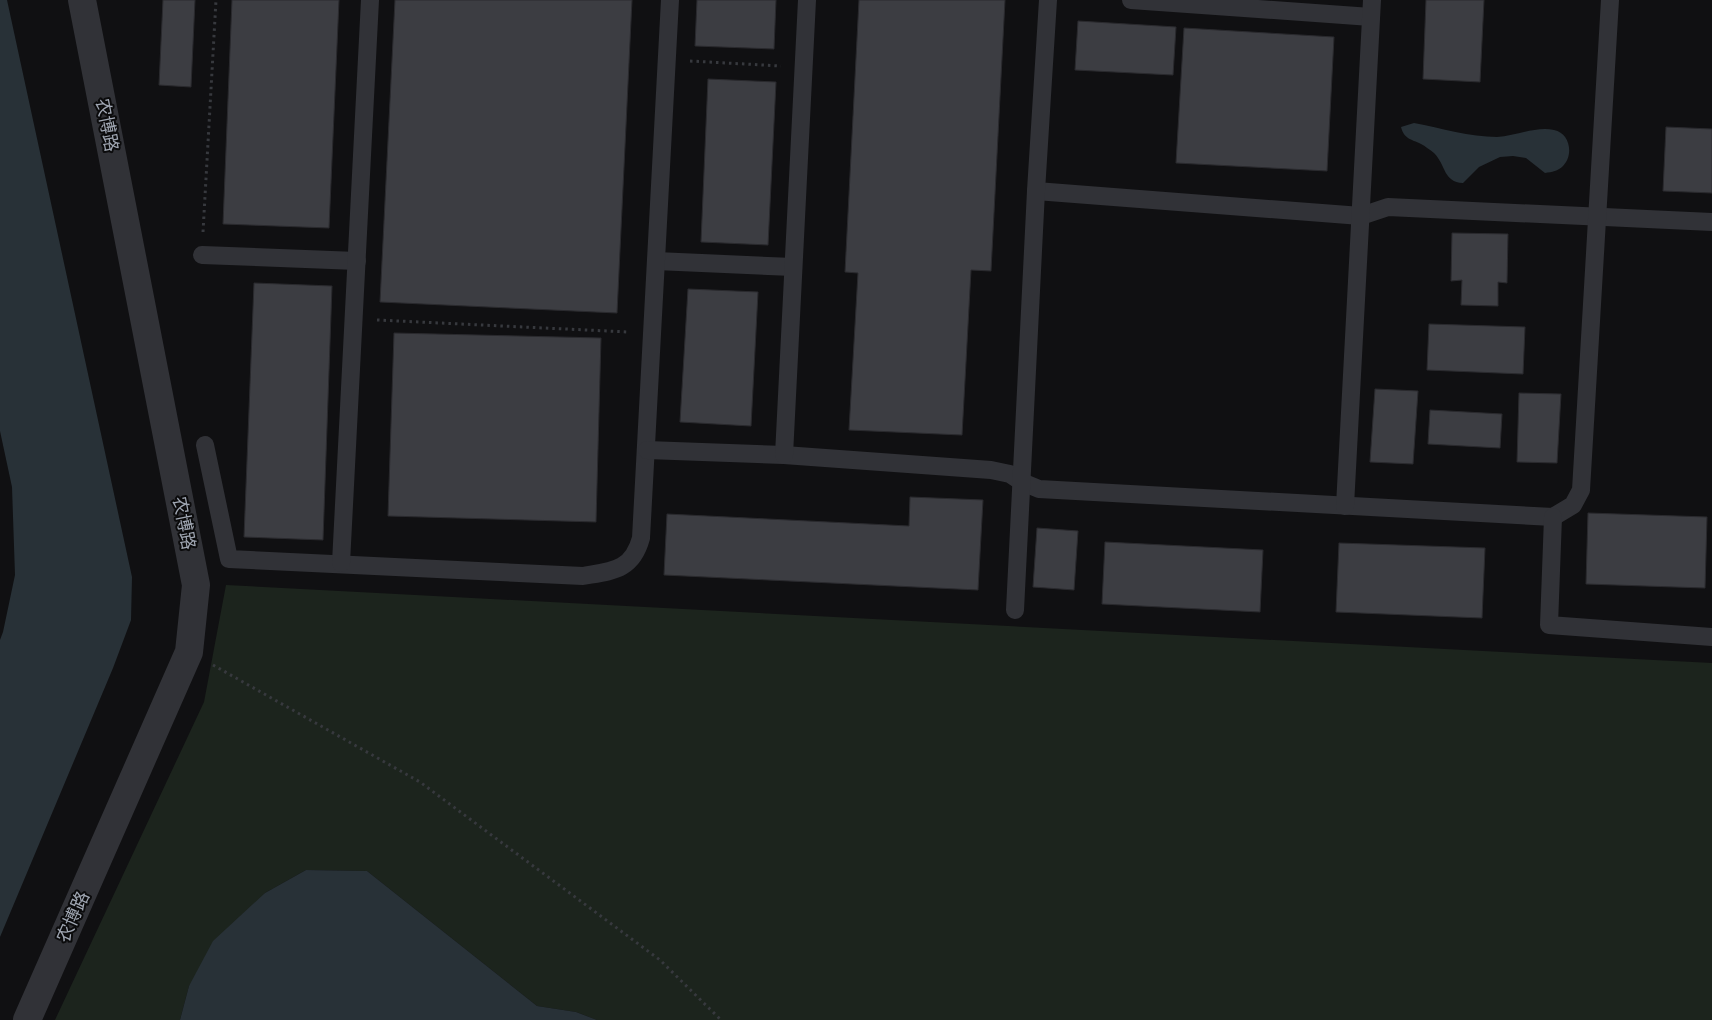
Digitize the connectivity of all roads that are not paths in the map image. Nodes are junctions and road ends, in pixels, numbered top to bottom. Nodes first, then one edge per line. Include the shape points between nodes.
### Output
1 (82, 0) edge
2 (370, 0) edge
3 (670, 0) edge
4 (807, 0) edge
5 (1048, 0) edge
6 (1131, 0) edge
7 (1610, 0) edge
8 (1372, 9) edge
9 (1036, 191) junction
10 (1361, 216) junction
11 (1597, 216) junction
12 (1712, 222) edge
13 (202, 255) road end
14 (357, 261) junction
15 (656, 261) junction
16 (793, 267) junction
17 (204, 444) dead end
18 (647, 450) junction
19 (784, 455) junction
20 (1022, 482) junction
21 (1345, 506) junction
22 (1554, 516) junction
23 (341, 563) junction
24 (1015, 610) dead end
25 (1712, 637) edge
26 (28, 1020) edge

1 - 26 street, 农博路 via 196,585 189,652
2 - 14 lane
3 - 15 lane
4 - 16 lane
5 - 9 lane
6 - 8 lane
7 - 11 lane
8 - 10 lane
9 - 10 lane
9 - 20 lane
10 - 11 lane via 1388,207
10 - 21 lane
11 - 12 lane
11 - 22 lane via 1581,490 1573,505
13 - 14 lane
14 - 23 lane
15 - 16 lane
15 - 18 lane
16 - 19 lane
17 - 23 lane via 229,559
18 - 19 lane
18 - 23 lane via 641,538 637,552 628,562 613,570 583,576
19 - 20 lane via 991,470 1010,474
20 - 21 lane via 1038,489
20 - 24 lane
21 - 22 lane
22 - 25 lane via 1549,625

